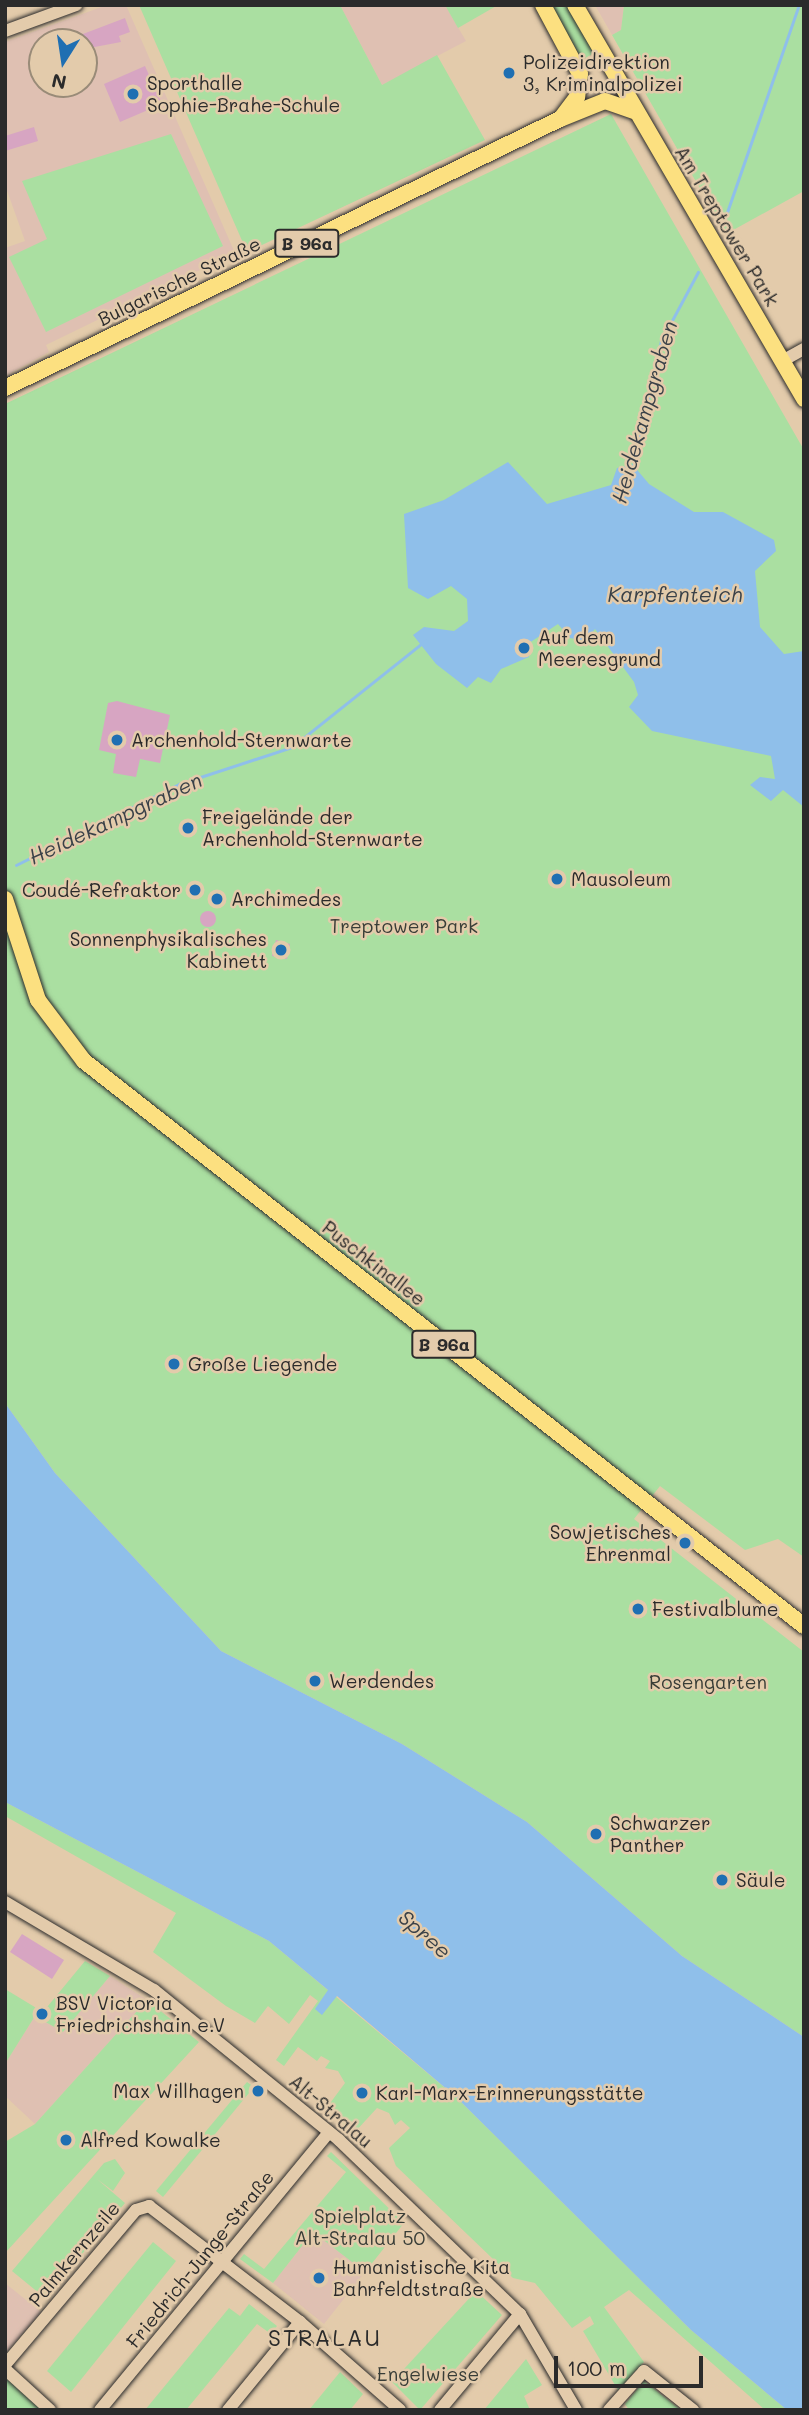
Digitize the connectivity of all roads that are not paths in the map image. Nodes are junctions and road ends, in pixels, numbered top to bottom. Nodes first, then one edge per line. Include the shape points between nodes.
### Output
1 (36, 5) edge
2 (76, 5) edge
3 (543, 5) edge
4 (575, 5) edge
5 (41, 18) junction
6 (5, 31) edge
7 (634, 111) junction
8 (560, 119) junction
9 (804, 349) edge
10 (782, 361) junction
11 (5, 388) edge
12 (804, 399) edge
13 (5, 899) edge
14 (804, 1626) edge
15 (5, 1902) edge
16 (329, 2132) junction
17 (222, 2262) junction
18 (520, 2314) junction
19 (300, 2322) junction
20 (5, 2367) edge
21 (50, 2410) edge
22 (100, 2410) edge
23 (228, 2410) edge
24 (400, 2410) edge
25 (440, 2410) edge
26 (576, 2410) edge
27 (610, 2410) edge
28 (693, 2410) edge

1 - 5 street
2 - 5 street
3 - 8 main road via 580,69 578,97
4 - 7 main road, Am Treptower Park
5 - 6 street
7 - 8 main road, Bulgarische Straße via 609,101
7 - 10 main road, Am Treptower Park
8 - 11 main road, Bulgarische Straße / B 96a
9 - 10 street
10 - 12 main road, Am Treptower Park
13 - 14 main road, Puschkinallee / B 96a via 38,1000 84,1061
15 - 16 street, Alt-Stralau via 154,1990
16 - 17 street, Friedrich-Junge-Straße
16 - 18 street, Alt-Stralau
17 - 19 street
17 - 20 street, Palmkernzeile via 149,2206 136,2210
17 - 22 street, Friedrich-Junge-Straße
18 - 25 street
18 - 26 street, Alt-Stralau
19 - 23 street
19 - 24 street
20 - 21 street
27 - 28 street via 644,2371

